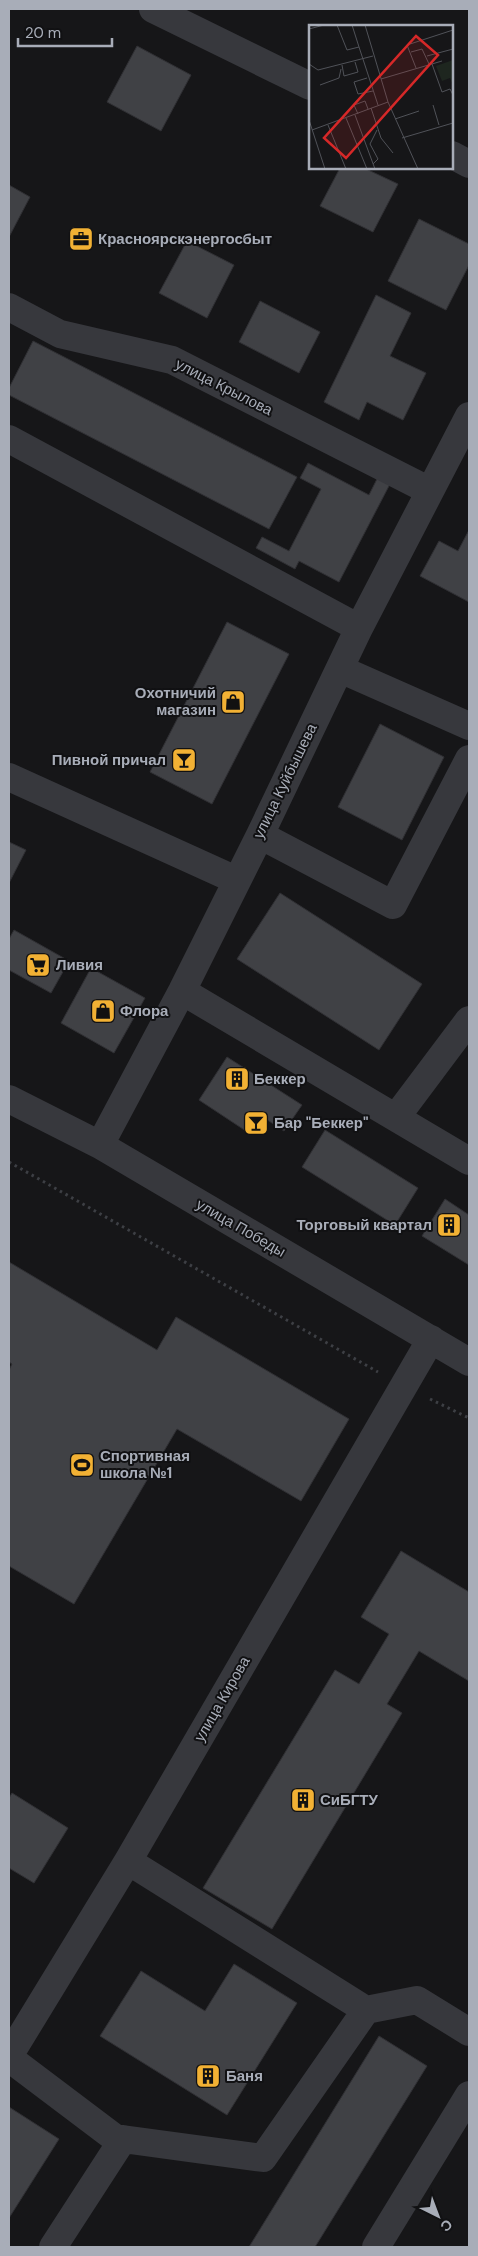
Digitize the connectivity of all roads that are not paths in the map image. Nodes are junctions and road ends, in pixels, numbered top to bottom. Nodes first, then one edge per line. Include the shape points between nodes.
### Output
1 (153, 9) edge
2 (309, 86) edge
3 (453, 156) edge
4 (469, 164) edge
5 (9, 307) edge
6 (469, 416) edge
7 (9, 439) edge
8 (430, 491) junction
9 (359, 628) junction
10 (340, 669) junction
11 (469, 726) edge
12 (469, 759) edge
13 (9, 777) edge
14 (260, 835) junction
15 (236, 880) junction
16 (182, 991) junction
17 (469, 1020) edge
18 (9, 1099) edge
19 (396, 1116) junction
20 (100, 1145) junction
21 (469, 1160) edge
22 (431, 1340) junction
23 (469, 1362) edge
24 (128, 1861) junction
25 (366, 2010) junction
26 (469, 2032) edge
27 (9, 2057) edge
28 (469, 2095) edge
29 (123, 2139) junction
30 (53, 2247) edge
31 (376, 2247) edge

1 - 2 street
3 - 4 street
5 - 8 street, улица Крылова via 60,334 172,360
6 - 8 street, улица Куйбышева
7 - 9 street
8 - 9 street, улица Куйбышева
9 - 10 street, улица Куйбышева
10 - 11 street
10 - 14 street, улица Куйбышева
12 - 14 street via 393,905
13 - 15 street
14 - 15 street, улица Куйбышева
15 - 16 street, улица Куйбышева
16 - 19 street
16 - 20 street, улица Куйбышева
17 - 19 street
18 - 20 street, улица Победы
19 - 21 street
20 - 22 street, улица Победы
22 - 23 street, улица Победы
22 - 24 street, улица Кирова
24 - 25 street
24 - 27 street, улица Кирова
25 - 26 street via 417,2000
25 - 29 street via 264,2158
27 - 29 street via 115,2138
28 - 31 street
29 - 30 street

